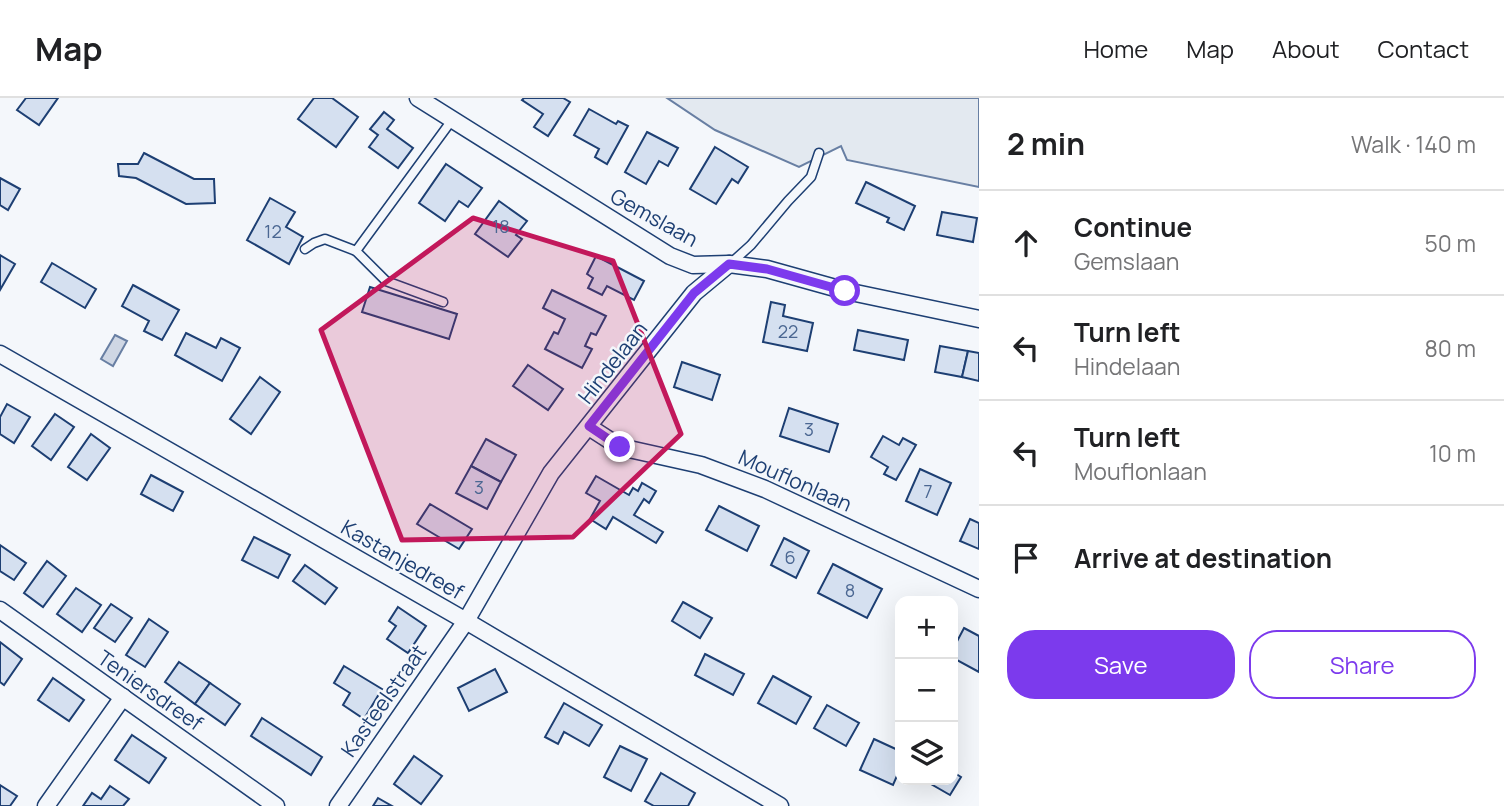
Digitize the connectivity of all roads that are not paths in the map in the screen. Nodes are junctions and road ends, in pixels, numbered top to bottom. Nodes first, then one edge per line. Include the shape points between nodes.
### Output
1 (418, 98) edge
2 (452, 120) junction
3 (819, 153) dead end
4 (305, 249) dead end
5 (356, 251) junction
6 (729, 264) junction
7 (443, 302) dead end
8 (979, 319) edge
9 (0, 354) edge
10 (589, 426) junction
11 (979, 589) edge
12 (0, 610) edge
13 (466, 621) junction
14 (123, 697) junction
15 (46, 806) edge
16 (275, 806) edge
17 (338, 806) edge
18 (780, 806) edge

1 - 2 street, Gemslaan
2 - 5 lane
2 - 6 street, Gemslaan via 670,256 693,265
3 - 6 lane, Hindelaan via 811,177
4 - 5 lane via 325,239
5 - 7 lane via 386,281
6 - 8 street, Gemslaan
6 - 10 street, Hindelaan via 694,293
9 - 13 street, Kastanjedreef
10 - 11 street, Mouflonlaan via 620,447 701,465 765,489
10 - 13 street, Hindelaan via 551,473
12 - 14 street, Teniersdreef
13 - 17 street, Kasteelstraat
13 - 18 street, Kastanjedreef
14 - 15 street
14 - 16 street, Teniersdreef

